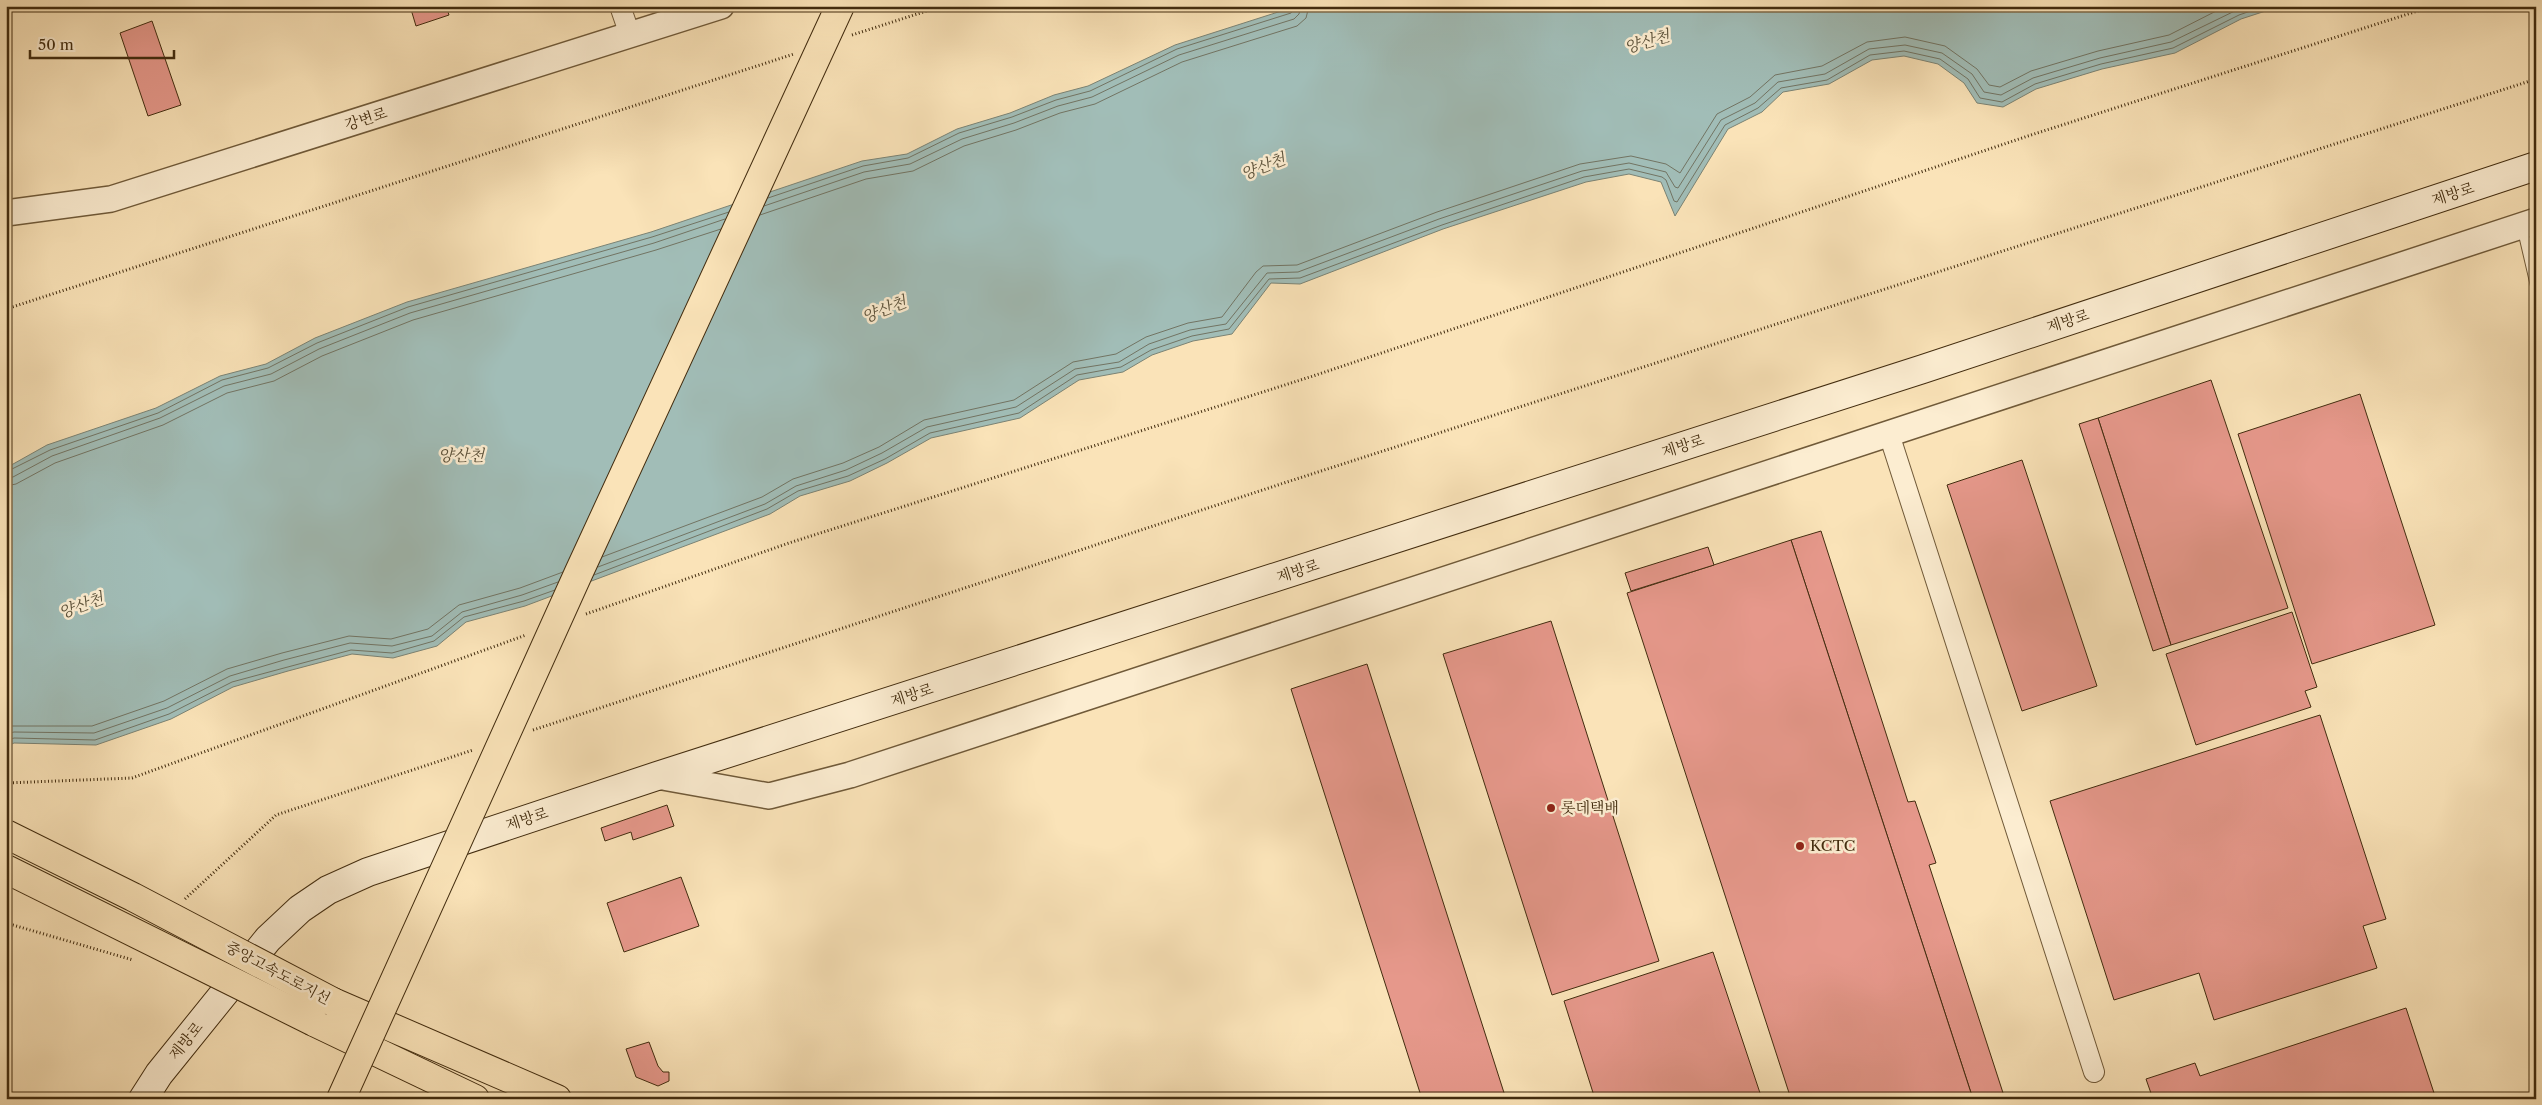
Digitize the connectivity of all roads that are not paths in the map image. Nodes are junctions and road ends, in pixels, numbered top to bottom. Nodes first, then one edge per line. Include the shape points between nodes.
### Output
1 (620, 6) edge
2 (722, 6) edge
3 (840, 6) edge
4 (630, 36) junction
5 (2536, 166) edge
6 (6, 213) edge
7 (2529, 224) edge
8 (2536, 286) edge
9 (1889, 434) junction
10 (657, 776) junction
11 (6, 834) edge
12 (6, 869) edge
13 (2094, 1072) dead end
14 (142, 1099) edge
15 (340, 1099) edge
16 (476, 1099) edge
17 (557, 1099) edge

1 - 4 street
2 - 4 street, 강변로
3 - 15 main road, bridge
4 - 6 street, 강변로 via 110,200
5 - 10 main road, 제방로 via 1914,372
7 - 8 lane
7 - 9 street
9 - 10 street via 850,775 769,796
9 - 13 street
10 - 14 main road, 제방로 via 368,872 328,890 300,909 268,940
11 - 17 main road, 중앙고속도로지선, bridge via 333,1002
12 - 16 main road, 중앙고속도로지선, bridge

